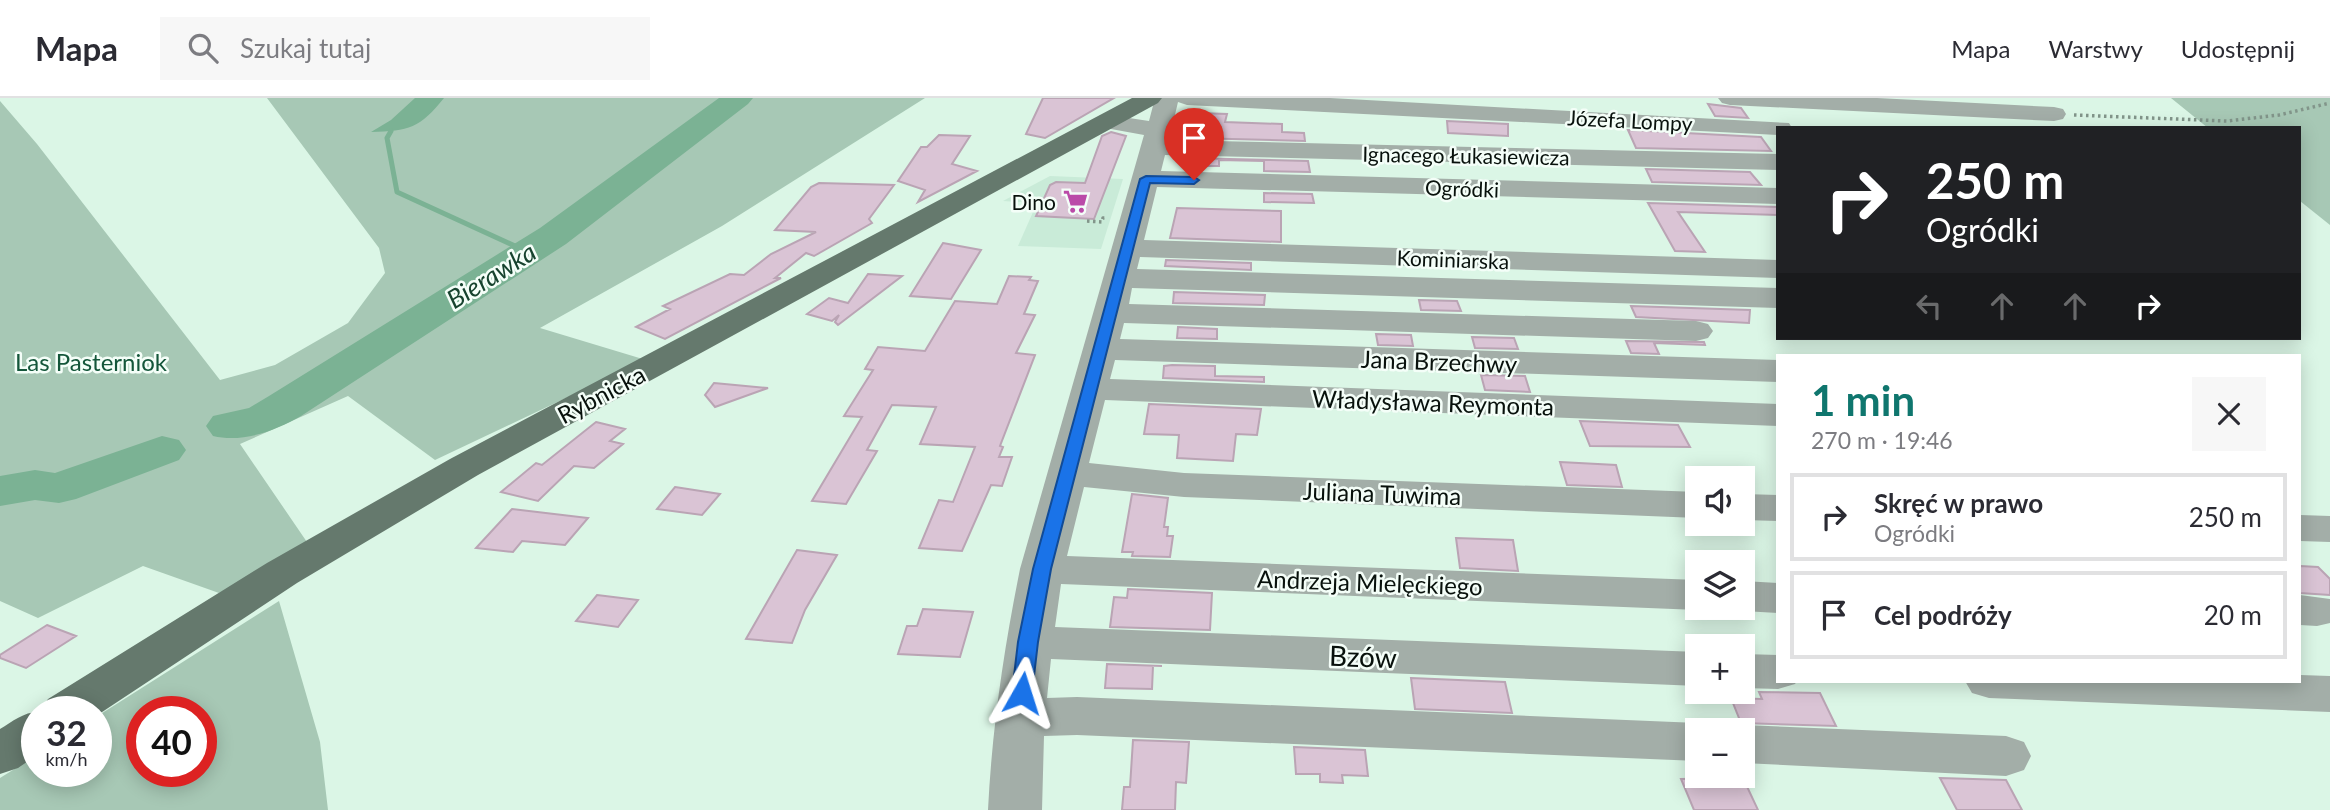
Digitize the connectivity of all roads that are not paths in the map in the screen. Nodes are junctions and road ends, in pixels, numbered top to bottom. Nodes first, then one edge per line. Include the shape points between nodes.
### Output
1 (1167, 98) edge
2 (1187, 98) edge
3 (1730, 98) edge
4 (2054, 114) road end
5 (1154, 125) edge
6 (1776, 128) edge
7 (1776, 162) edge
8 (1146, 179) junction
9 (1776, 196) edge
10 (1127, 248) junction
11 (1776, 269) edge
12 (1776, 298) edge
13 (1108, 314) junction
14 (1696, 331) dead end
15 (1776, 371) edge
16 (1088, 389) junction
17 (1776, 415) edge
18 (1067, 474) junction
19 (1685, 504) edge
20 (1755, 507) edge
21 (1776, 508) edge
22 (2301, 528) edge
23 (2330, 529) edge
24 (1042, 569) junction
25 (1685, 594) edge
26 (1755, 597) edge
27 (1776, 598) edge
28 (1028, 642) junction
29 (1685, 668) edge
30 (1755, 671) edge
31 (1776, 672) edge
32 (2041, 683) edge
33 (2330, 694) edge
34 (90, 696) edge
35 (1019, 718) junction
36 (21, 740) edge
37 (1685, 741) edge
38 (1755, 745) edge
39 (0, 754) edge
40 (2006, 756) dead end
41 (1015, 810) edge

1 - 5 street
2 - 6 street, Józefa Lompy
3 - 4 street
5 - 7 street, Ignacego Łukasiewicza
5 - 8 street
5 - 34 main road, Rybnicka via 1109,122 464,467 282,573
8 - 9 street, Ogródki
8 - 10 street
10 - 11 street, Kominiarska
10 - 13 street
12 - 13 street
13 - 14 street
13 - 15 street, Jana Brzechwy
13 - 16 street
16 - 17 street, Władysława Reymonta
16 - 18 street
18 - 19 street, Juliana Tuwima via 1184,485
18 - 24 street
20 - 21 street
22 - 23 street
24 - 25 street, Andrzeja Mielęckiego
24 - 28 street
26 - 27 street
28 - 29 street, Bzów
28 - 35 street
30 - 31 street
32 - 33 street
35 - 37 street via 1077,716
35 - 41 street
36 - 39 main road
38 - 40 street

